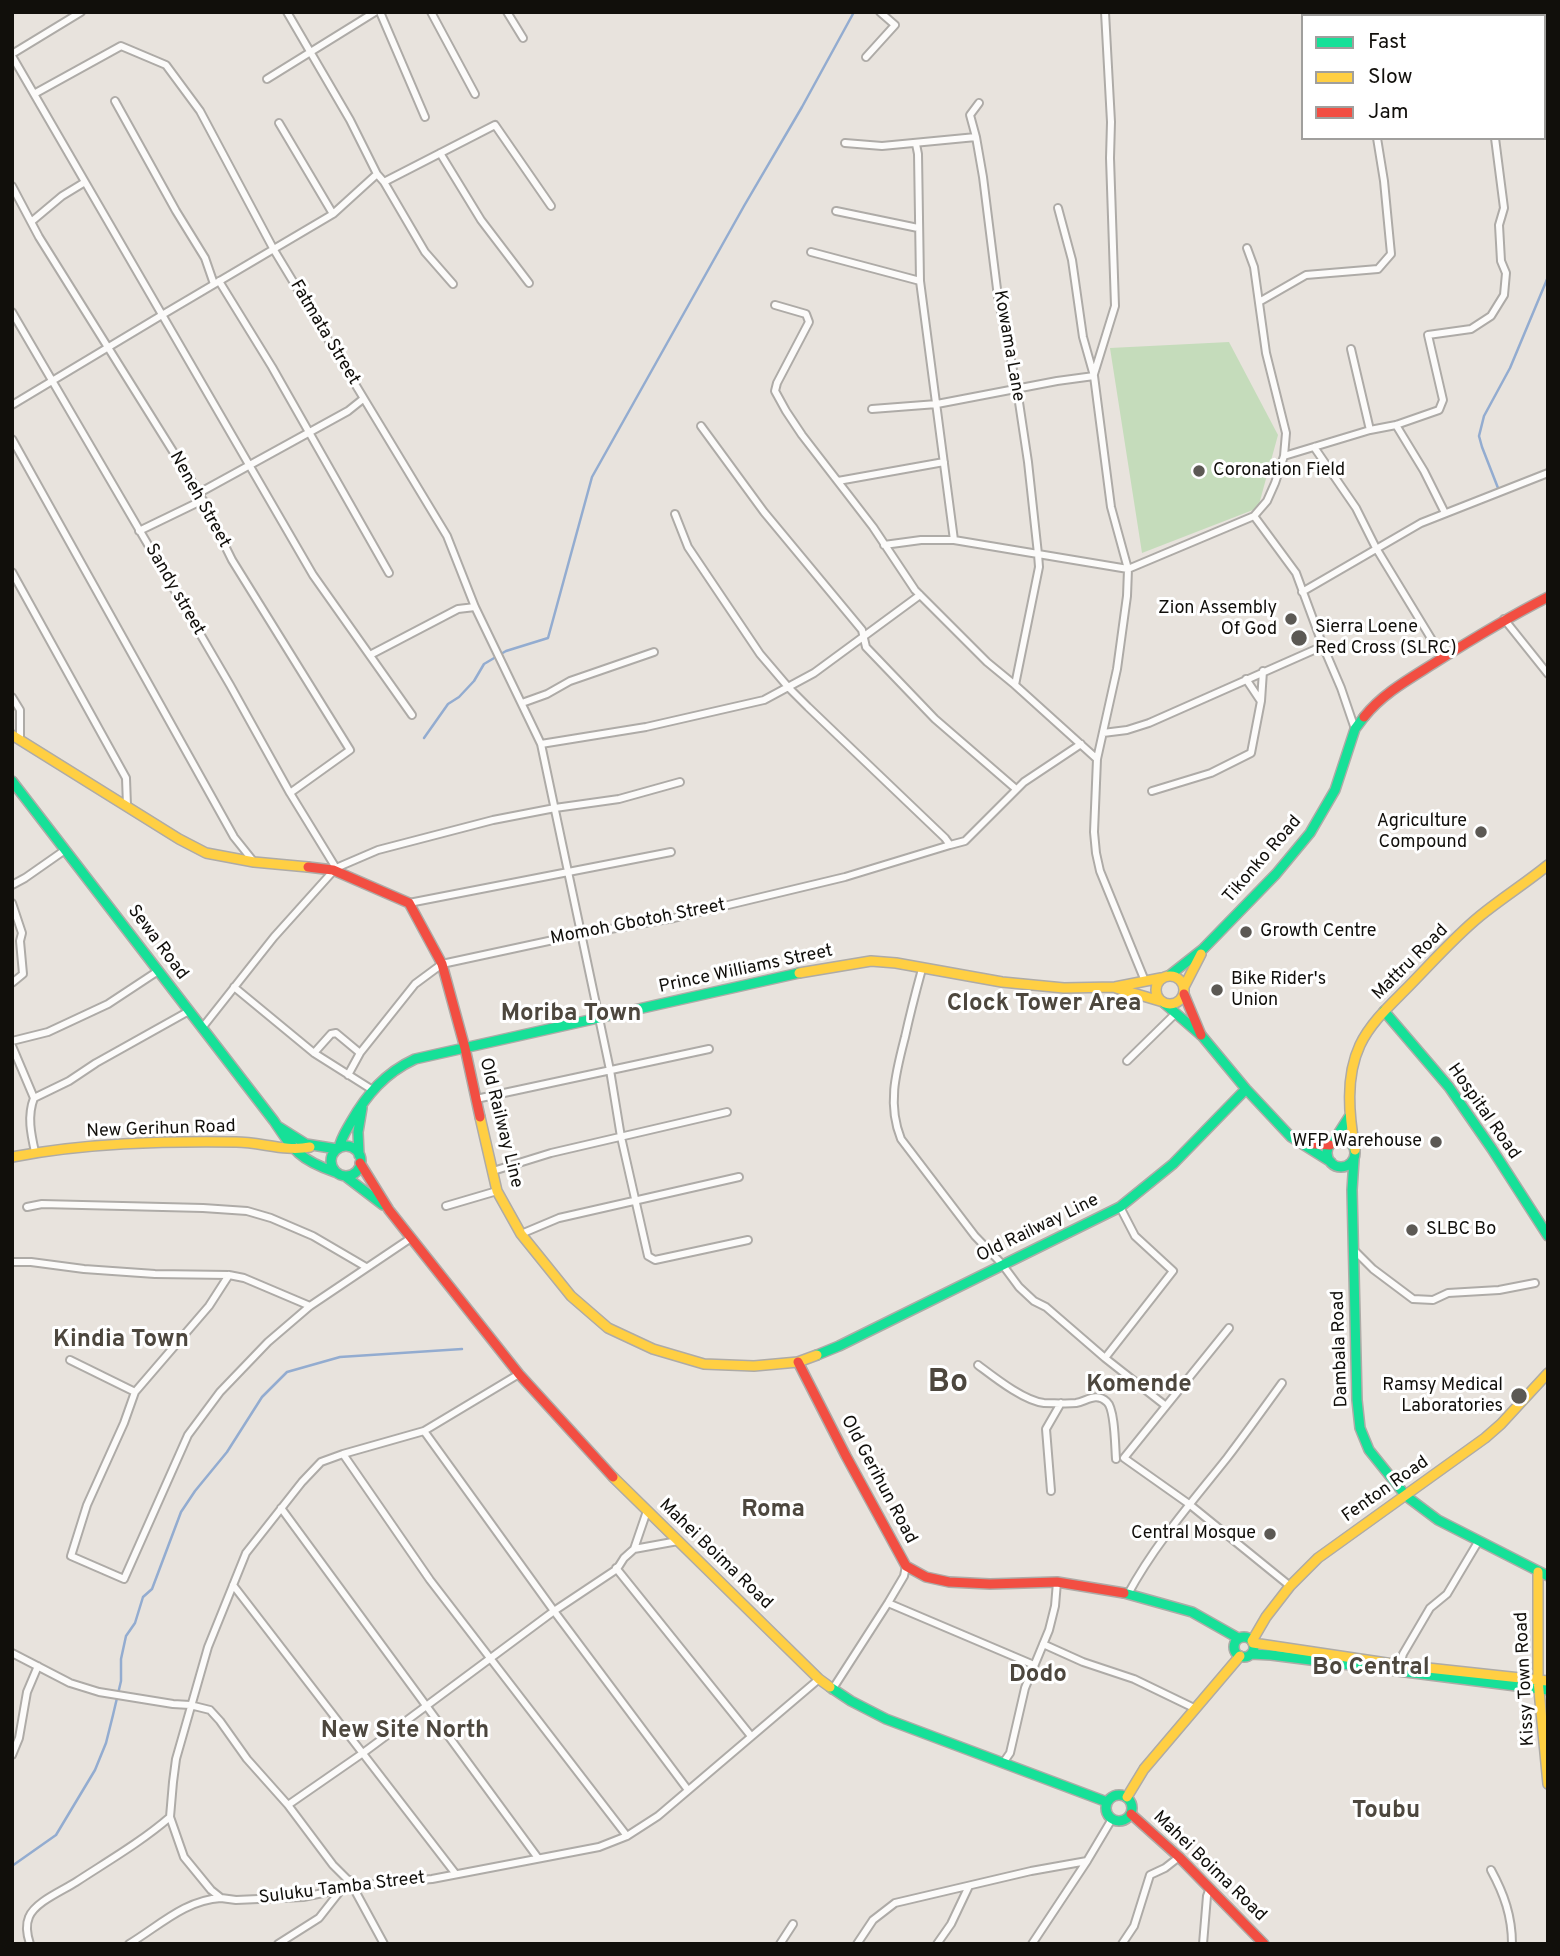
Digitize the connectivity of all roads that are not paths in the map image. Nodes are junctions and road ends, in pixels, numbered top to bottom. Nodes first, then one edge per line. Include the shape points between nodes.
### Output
1 (81, 12) edge
2 (287, 12) edge
3 (377, 12) edge
4 (431, 12) edge
5 (507, 12) edge
6 (880, 12) edge
7 (1105, 12) edge
8 (366, 14) edge
9 (523, 38) dead end
10 (310, 51) junction
11 (12, 55) edge
12 (866, 57) dead end
13 (267, 79) dead end
14 (34, 94) junction
15 (475, 94) dead end
16 (115, 101) dead end
17 (979, 103) dead end
18 (425, 117) dead end
19 (279, 123) dead end
20 (976, 137) junction
21 (1377, 140) edge
22 (1495, 140) edge
23 (845, 143) dead end
24 (916, 144) junction
25 (440, 153) junction
26 (377, 174) junction
27 (85, 182) junction
28 (384, 182) junction
29 (12, 186) edge
30 (551, 206) dead end
31 (1058, 208) dead end
32 (836, 211) dead end
33 (333, 214) junction
34 (31, 222) junction
35 (918, 228) junction
36 (1247, 248) dead end
37 (274, 250) junction
38 (811, 251) dead end
39 (920, 281) junction
40 (217, 282) junction
41 (530, 283) dead end
42 (453, 284) dead end
43 (1259, 302) junction
44 (775, 305) dead end
45 (12, 312) edge
46 (162, 315) junction
47 (109, 348) junction
48 (1351, 349) dead end
49 (1094, 376) junction
50 (52, 382) junction
51 (1017, 389) junction
52 (363, 399) junction
53 (937, 404) junction
54 (12, 405) edge
55 (872, 410) dead end
56 (1396, 425) junction
57 (701, 426) dead end
58 (1370, 430) junction
59 (308, 433) junction
60 (12, 439) edge
61 (1314, 447) junction
62 (1284, 456) junction
63 (944, 462) junction
64 (249, 465) junction
65 (1548, 473) edge
66 (838, 481) junction
67 (199, 493) junction
68 (203, 500) junction
69 (1445, 513) junction
70 (676, 514) dead end
71 (1254, 516) junction
72 (139, 531) junction
73 (954, 540) junction
74 (884, 545) junction
75 (1377, 548) junction
76 (1038, 554) junction
77 (1128, 569) junction
78 (12, 572) edge
79 (389, 573) dead end
80 (1303, 592) junction
81 (920, 595) junction
82 (1548, 597) edge
83 (475, 607) junction
84 (1504, 619) junction
85 (863, 638) junction
86 (1323, 646) junction
87 (654, 652) dead end
88 (370, 655) junction
89 (1443, 658) junction
90 (1263, 671) junction
91 (1548, 674) edge
92 (1246, 679) junction
93 (1015, 685) junction
94 (789, 688) junction
95 (12, 697) edge
96 (1261, 701) junction
97 (522, 703) junction
98 (412, 715) dead end
99 (1355, 729) junction
100 (16, 737) edge
101 (1102, 737) junction
102 (541, 744) junction
103 (1081, 744) junction
104 (1093, 746) dead end
105 (1097, 759) junction
106 (12, 782) edge
107 (680, 782) dead end
108 (1016, 789) junction
109 (1152, 791) dead end
110 (290, 793) junction
111 (127, 806) junction
112 (555, 808) junction
113 (950, 845) junction
114 (65, 850) junction
115 (671, 852) dead end
116 (254, 862) junction
117 (1548, 865) edge
118 (335, 869) junction
119 (568, 871) junction
120 (12, 885) edge
121 (12, 903) edge
122 (408, 903) junction
123 (581, 934) junction
124 (1203, 949) junction
125 (442, 964) junction
126 (922, 968) junction
127 (158, 971) junction
128 (1165, 977) junction
129 (1145, 981) junction
130 (12, 983) edge
131 (234, 987) junction
132 (1115, 988) junction
133 (1184, 990) junction
134 (1163, 1002) junction
135 (188, 1011) junction
136 (1384, 1011) junction
137 (1175, 1014) junction
138 (598, 1018) junction
139 (202, 1028) junction
140 (1202, 1036) junction
141 (12, 1041) edge
142 (12, 1046) edge
143 (466, 1048) junction
144 (709, 1049) dead end
145 (360, 1053) junction
146 (314, 1054) junction
147 (1127, 1061) dead end
148 (610, 1070) junction
149 (348, 1076) junction
150 (1246, 1089) junction
151 (371, 1090) junction
152 (34, 1098) junction
153 (476, 1099) junction
154 (363, 1102) junction
155 (727, 1112) dead end
156 (1349, 1117) junction
157 (276, 1124) junction
158 (621, 1137) junction
159 (1298, 1143) junction
160 (1331, 1143) junction
161 (310, 1147) junction
162 (338, 1149) junction
163 (291, 1150) junction
164 (35, 1152) junction
165 (1354, 1154) junction
166 (12, 1157) edge
167 (360, 1159) junction
168 (1335, 1164) junction
169 (493, 1171) junction
170 (340, 1174) junction
171 (739, 1177) dead end
172 (1352, 1190) junction
173 (498, 1191) junction
174 (636, 1200) junction
175 (446, 1206) dead end
176 (27, 1207) dead end
177 (1120, 1208) junction
178 (389, 1210) junction
179 (521, 1234) junction
180 (1548, 1236) edge
181 (411, 1238) junction
182 (748, 1240) dead end
183 (1354, 1250) junction
184 (12, 1262) edge
185 (1002, 1264) junction
186 (366, 1267) junction
187 (229, 1275) junction
188 (1535, 1283) dead end
189 (310, 1306) junction
190 (1229, 1328) dead end
191 (1105, 1358) junction
192 (70, 1360) dead end
193 (798, 1362) junction
194 (978, 1365) dead end
195 (519, 1374) junction
196 (1547, 1377) edge
197 (1282, 1383) dead end
198 (135, 1392) junction
199 (1061, 1403) junction
200 (1166, 1406) junction
201 (424, 1431) junction
202 (343, 1454) junction
203 (1116, 1460) dead end
204 (1051, 1491) dead end
205 (1406, 1496) junction
206 (1189, 1504) junction
207 (281, 1508) junction
208 (648, 1511) junction
209 (678, 1541) junction
210 (1478, 1542) junction
211 (634, 1549) junction
212 (906, 1566) junction
213 (616, 1568) junction
214 (1538, 1572) junction
215 (1548, 1576) edge
216 (1056, 1582) junction
217 (233, 1585) junction
218 (1290, 1586) junction
219 (1128, 1594) junction
220 (888, 1602) junction
221 (554, 1611) junction
222 (1238, 1639) junction
223 (1253, 1642) junction
224 (1043, 1644) junction
225 (12, 1653) edge
226 (1251, 1654) junction
227 (1240, 1656) junction
228 (491, 1657) junction
229 (1034, 1665) junction
230 (1400, 1665) junction
231 (38, 1667) junction
232 (819, 1679) junction
233 (1543, 1685) edge
234 (832, 1690) junction
235 (190, 1705) junction
236 (424, 1705) junction
237 (1194, 1709) junction
238 (751, 1736) junction
239 (362, 1753) junction
240 (12, 1755) edge
241 (1003, 1763) junction
242 (1548, 1784) edge
243 (688, 1790) junction
244 (1127, 1797) junction
245 (1107, 1802) junction
246 (288, 1805) junction
247 (1131, 1814) junction
248 (170, 1818) junction
249 (1112, 1819) junction
250 (627, 1836) junction
251 (1180, 1857) junction
252 (538, 1858) junction
253 (1087, 1861) junction
254 (1491, 1870) dead end
255 (455, 1873) junction
256 (363, 1885) junction
257 (969, 1886) junction
258 (353, 1887) junction
259 (1210, 1888) junction
260 (341, 1890) junction
261 (221, 1898) junction
262 (793, 1924) dead end
263 (30, 1944) edge
264 (129, 1944) edge
265 (278, 1944) edge
266 (384, 1944) edge
267 (780, 1944) edge
268 (856, 1944) edge
269 (937, 1944) edge
270 (1032, 1944) edge
271 (1122, 1944) edge
272 (1203, 1944) edge
273 (1264, 1944) edge
274 (1512, 1944) edge

1 - 11 street
2 - 10 street
3 - 8 street
3 - 18 street
4 - 15 street
5 - 9 street
6 - 12 street via 895,25
7 - 49 street via 1115,306
8 - 10 street
10 - 13 street
10 - 26 street
11 - 14 street
14 - 27 street
14 - 37 street, Fatmata Street via 121,46 166,65 200,111
16 - 40 street
17 - 20 street, Kowama Lane via 971,115
19 - 33 street
20 - 24 street
20 - 51 street, Kowama Lane via 998,297
21 - 43 street via 1391,254 1378,269 1306,275
22 - 56 street via 1504,208 1499,225 1504,295 1491,316 1471,329 1428,335 1443,400 1431,415
23 - 24 street
24 - 35 street
25 - 28 street
25 - 30 street via 495,125
25 - 41 street via 481,220
26 - 28 street
26 - 33 street
27 - 34 street
27 - 46 street
28 - 42 street via 425,252
29 - 34 street, Neneh Street
31 - 49 street
32 - 35 street
33 - 37 street
34 - 47 street, Neneh Street
35 - 39 street
36 - 43 street
37 - 40 street
37 - 52 street, Fatmata Street
38 - 39 street
39 - 53 street
40 - 46 street
40 - 59 street
43 - 62 street via 1286,433
44 - 66 street via 806,314 809,322 775,391
45 - 50 street, Sandy street
46 - 47 street
46 - 64 street
47 - 50 street
47 - 67 street, Neneh Street
48 - 58 street
49 - 51 street
49 - 77 street via 1111,507
50 - 54 street
50 - 72 street, Sandy street
51 - 53 street
51 - 76 street, Kowama Lane
52 - 59 street
52 - 83 street, Fatmata Street via 447,536
53 - 55 street
53 - 63 street
56 - 58 street
56 - 69 street
57 - 85 street via 764,512 862,630
58 - 61 street
59 - 64 street
59 - 79 street
60 - 116 street via 234,837
61 - 62 street
61 - 75 street
62 - 71 street via 1268,500
63 - 66 street
63 - 73 street
64 - 67 street
64 - 88 street via 313,575
65 - 69 street
66 - 74 street
67 - 68 street, Neneh Street
68 - 72 street
68 - 110 street, Neneh Street via 232,560 349,750
69 - 75 street
70 - 94 street via 688,547 708,579
71 - 77 street
71 - 80 street via 1296,572
72 - 110 street, Sandy street
73 - 74 street
73 - 76 street
74 - 81 street
75 - 80 street
75 - 89 street
76 - 77 street
76 - 93 street, Kowama Lane
77 - 101 street via 1117,669
78 - 111 street via 126,778
80 - 86 street
81 - 85 street
81 - 93 street
82 - 84 street, Tikonko Road
83 - 88 street via 458,609
83 - 97 street, Fatmata Street
84 - 89 street, Tikonko Road
84 - 91 street
85 - 94 street
85 - 108 street via 935,719
86 - 90 street
86 - 99 street
87 - 97 street
88 - 98 street
89 - 99 street, Tikonko Road via 1373,706
90 - 92 street
90 - 96 street
92 - 96 street
92 - 101 street via 1149,723
93 - 103 street
94 - 102 street via 764,700 646,727
94 - 113 street
95 - 100 street via 20,710
96 - 109 street via 1251,752 1211,773
97 - 102 street, Fatmata Street
99 - 124 street, Tikonko Road via 1335,790 1310,833
100 - 111 street
101 - 104 street
101 - 105 street
102 - 112 street, Fatmata Street
103 - 105 street
103 - 108 street, Momoh Gbotoh Street
105 - 129 street via 1096,853
106 - 114 street, Sewa Road
107 - 112 street via 619,799
108 - 113 street, Momoh Gbotoh Street via 965,841
110 - 118 street, Sandy street
111 - 116 street via 205,853
112 - 118 street via 378,850
112 - 119 street, Fatmata Street
113 - 123 street, Momoh Gbotoh Street via 845,877 674,918
114 - 120 street
114 - 127 street, Sewa Road
115 - 119 street
116 - 118 street
117 - 136 street, Mattru Road via 1478,918
118 - 122 street
118 - 131 street
119 - 122 street
119 - 123 street, Fatmata Street
121 - 130 street via 22,933 23,974
122 - 125 street, Old Railway Line
123 - 125 street, Momoh Gbotoh Street
123 - 138 street, Fatmata Street
124 - 128 street
124 - 133 street
125 - 143 street, Old Railway Line
125 - 145 street, Momoh Gbotoh Street via 415,984
126 - 132 street, Prince Williams Street via 1064,989
126 - 138 street, Prince Williams Street via 871,961 837,966
126 - 185 street via 893,1082 896,1128 975,1236
127 - 135 street, Sewa Road
127 - 141 street via 108,1004 48,1032
128 - 129 street
128 - 133 street via 1180,979
128 - 134 street via 1155,991
129 - 132 street
131 - 139 street
131 - 146 street
132 - 134 street
133 - 134 street via 1176,1003
133 - 140 street
134 - 137 street
135 - 139 street, Sewa Road
135 - 152 street
136 - 156 street, Mattru Road via 1359,1047
136 - 180 street, Hospital Road via 1449,1087
137 - 140 street
137 - 147 street
138 - 143 street, Prince Williams Street
138 - 148 street, Fatmata Street
139 - 157 street, Sewa Road
140 - 150 street
142 - 152 street
143 - 151 street, Prince Williams Street via 403,1063
143 - 153 street, Old Railway Line
144 - 148 street
145 - 146 street via 334,1033
145 - 149 street, Momoh Gbotoh Street
146 - 149 street
148 - 153 street
148 - 158 street, Fatmata Street
149 - 151 street
150 - 159 street
150 - 177 street, Old Railway Line via 1173,1164
151 - 154 street, Prince Williams Street
152 - 164 street via 30,1128
153 - 169 street, Old Railway Line
154 - 162 street, Prince Williams Street
154 - 167 street, Prince Williams Street
155 - 158 street
156 - 160 street, Mattru Road
156 - 165 street, Mattru Road
157 - 161 street
157 - 163 street
158 - 169 street
158 - 174 street, Fatmata Street
159 - 160 street
159 - 168 street
160 - 165 street via 1346,1140
160 - 168 street via 1328,1154
161 - 162 street, New Gerihun Road
161 - 163 street, New Gerihun Road
162 - 167 street via 350,1147
162 - 170 street via 331,1160
163 - 164 street, New Gerihun Road via 240,1142 153,1142
163 - 170 street
164 - 166 street, New Gerihun Road
165 - 168 street via 1348,1165
165 - 172 street, Dambala Road
167 - 170 street via 354,1174
167 - 178 street
168 - 172 street, Dambala Road
169 - 173 street, Old Railway Line
170 - 178 street
171 - 174 street
172 - 183 street, Dambala Road
173 - 175 street
173 - 179 street, Old Railway Line
174 - 179 street via 559,1218
174 - 182 street, Fatmata Street via 648,1256 655,1260
176 - 186 street via 247,1211 313,1236
177 - 185 street, Old Railway Line
177 - 191 street via 1135,1236 1173,1271
178 - 181 street, Mahei Boima Road
179 - 193 street, Old Railway Line via 571,1296 608,1328 631,1339 704,1364
181 - 186 street
181 - 195 street, Mahei Boima Road
183 - 188 street via 1413,1299 1433,1300 1448,1293
183 - 205 street, Dambala Road via 1360,1428 1369,1450
184 - 187 street
185 - 191 street via 1034,1301
185 - 193 street, Old Railway Line
186 - 189 street
187 - 189 street
187 - 198 street via 204,1314
189 - 198 street via 220,1392 188,1435 124,1579 71,1556 87,1505
190 - 200 street
191 - 200 street
192 - 198 street
193 - 212 street, Old Gerihun Road
194 - 199 street via 1009,1388 1039,1402
195 - 201 street
195 - 208 street, Mahei Boima Road
196 - 205 street, Fenton Road via 1485,1438
197 - 206 street
199 - 203 street via 1092,1397 1108,1403
199 - 204 street via 1046,1429
200 - 206 street via 1124,1458
201 - 202 street
201 - 221 street
202 - 207 street via 321,1462
202 - 228 street via 422,1569
205 - 210 street, Dambala Road
205 - 218 street, Fenton Road via 1318,1558
206 - 218 street
206 - 219 street via 1144,1563
207 - 217 street via 246,1553
207 - 236 street
208 - 209 street, Mahei Boima Road
208 - 211 street
209 - 211 street
209 - 232 street, Mahei Boima Road
210 - 214 street, Dambala Road
210 - 230 street via 1447,1594 1430,1608
211 - 213 street
212 - 216 street, Old Gerihun Road via 949,1582
212 - 220 street
213 - 221 street
213 - 238 street
214 - 215 street, Dambala Road
214 - 233 street, Kissy Town Road
216 - 219 street, Old Gerihun Road
216 - 224 street via 1055,1606
217 - 235 street
217 - 239 street
218 - 223 street, Fenton Road
219 - 222 street, Old Gerihun Road via 1192,1612
220 - 229 street
220 - 234 street
221 - 228 street
221 - 243 street
222 - 223 street
222 - 227 street via 1234,1648
223 - 226 street
223 - 230 street
224 - 229 street
224 - 237 street via 1134,1679
225 - 231 street
226 - 227 street
226 - 233 street
227 - 237 street
228 - 236 street
228 - 250 street
229 - 241 street
230 - 233 street
231 - 235 street via 99,1692
231 - 240 street
232 - 234 street, Mahei Boima Road
232 - 238 street, Suluku Tamba Street
233 - 242 street, Kissy Town Road
234 - 241 street, Mahei Boima Road via 870,1712
235 - 246 street via 210,1710
235 - 248 street via 176,1759
236 - 239 street
236 - 252 street
237 - 244 street
238 - 243 street, Suluku Tamba Street
239 - 246 street
239 - 255 street
241 - 245 street, Mahei Boima Road
243 - 250 street, Suluku Tamba Street
244 - 245 street via 1116,1795
244 - 247 street
245 - 249 street
246 - 256 street via 333,1865 347,1879
247 - 249 street via 1123,1821
247 - 251 street, Mahei Boima Road
248 - 261 street via 184,1857
248 - 263 street via 33,1911 26,1930
249 - 253 street
250 - 252 street, Suluku Tamba Street via 599,1847
251 - 259 street, Mahei Boima Road
251 - 271 street via 1150,1875 1134,1926
252 - 255 street, Suluku Tamba Street
253 - 257 street
253 - 270 street
254 - 274 street via 1512,1924
255 - 256 street, Suluku Tamba Street
256 - 258 street, Suluku Tamba Street
257 - 268 street via 895,1903 873,1920
257 - 269 street
258 - 260 street, Suluku Tamba Street
258 - 266 street
259 - 272 street
259 - 273 street, Mahei Boima Road
260 - 261 street, Suluku Tamba Street via 303,1897
260 - 265 street via 319,1918
261 - 264 street, Suluku Tamba Street via 184,1908
262 - 267 street

